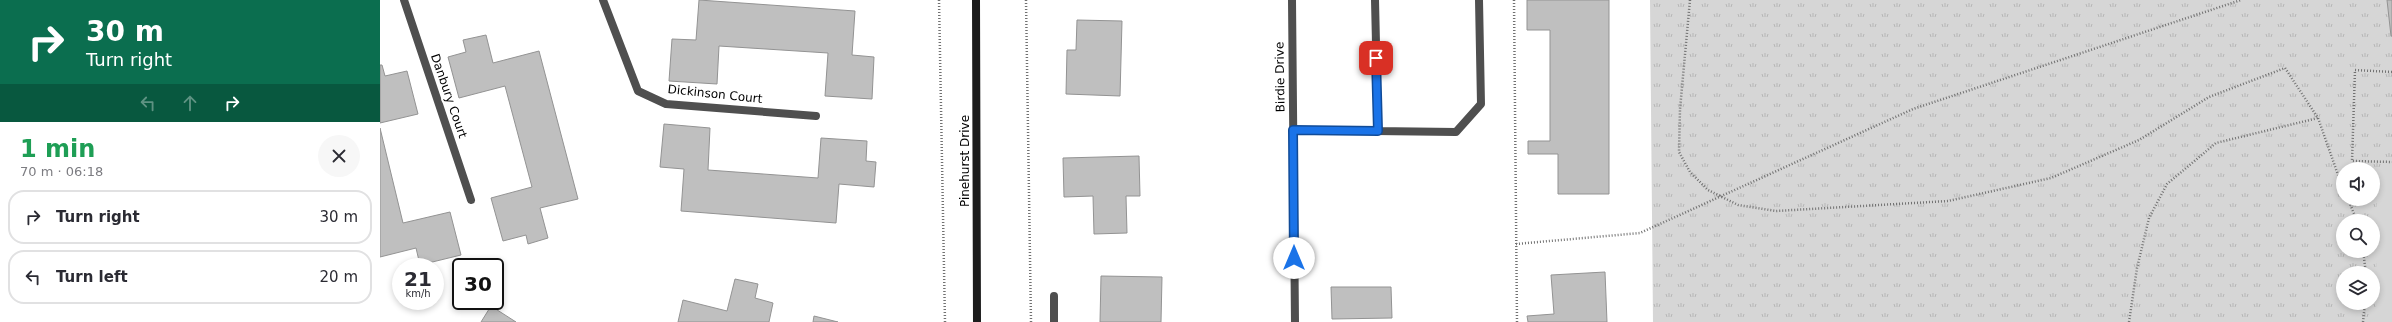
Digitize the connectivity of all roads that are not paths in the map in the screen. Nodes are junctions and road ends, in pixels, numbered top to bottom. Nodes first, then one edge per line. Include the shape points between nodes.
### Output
1 (404, 0) edge
2 (603, 0) edge
3 (976, 0) edge
4 (1292, 0) edge
5 (1375, 0) edge
6 (1479, 0) edge
7 (816, 116) dead end
8 (1293, 130) junction
9 (1378, 131) junction
10 (472, 200) dead end
11 (1054, 296) dead end
12 (977, 322) edge
13 (1054, 322) edge
14 (1295, 322) edge

1 - 10 street, Danbury Court
2 - 7 street, Dickinson Court via 638,91 666,104
3 - 12 street, Pinehurst Drive
4 - 8 street, Birdie Drive
5 - 9 street
6 - 9 street via 1482,104 1456,132
8 - 9 street
8 - 14 street, Birdie Drive
11 - 13 street

